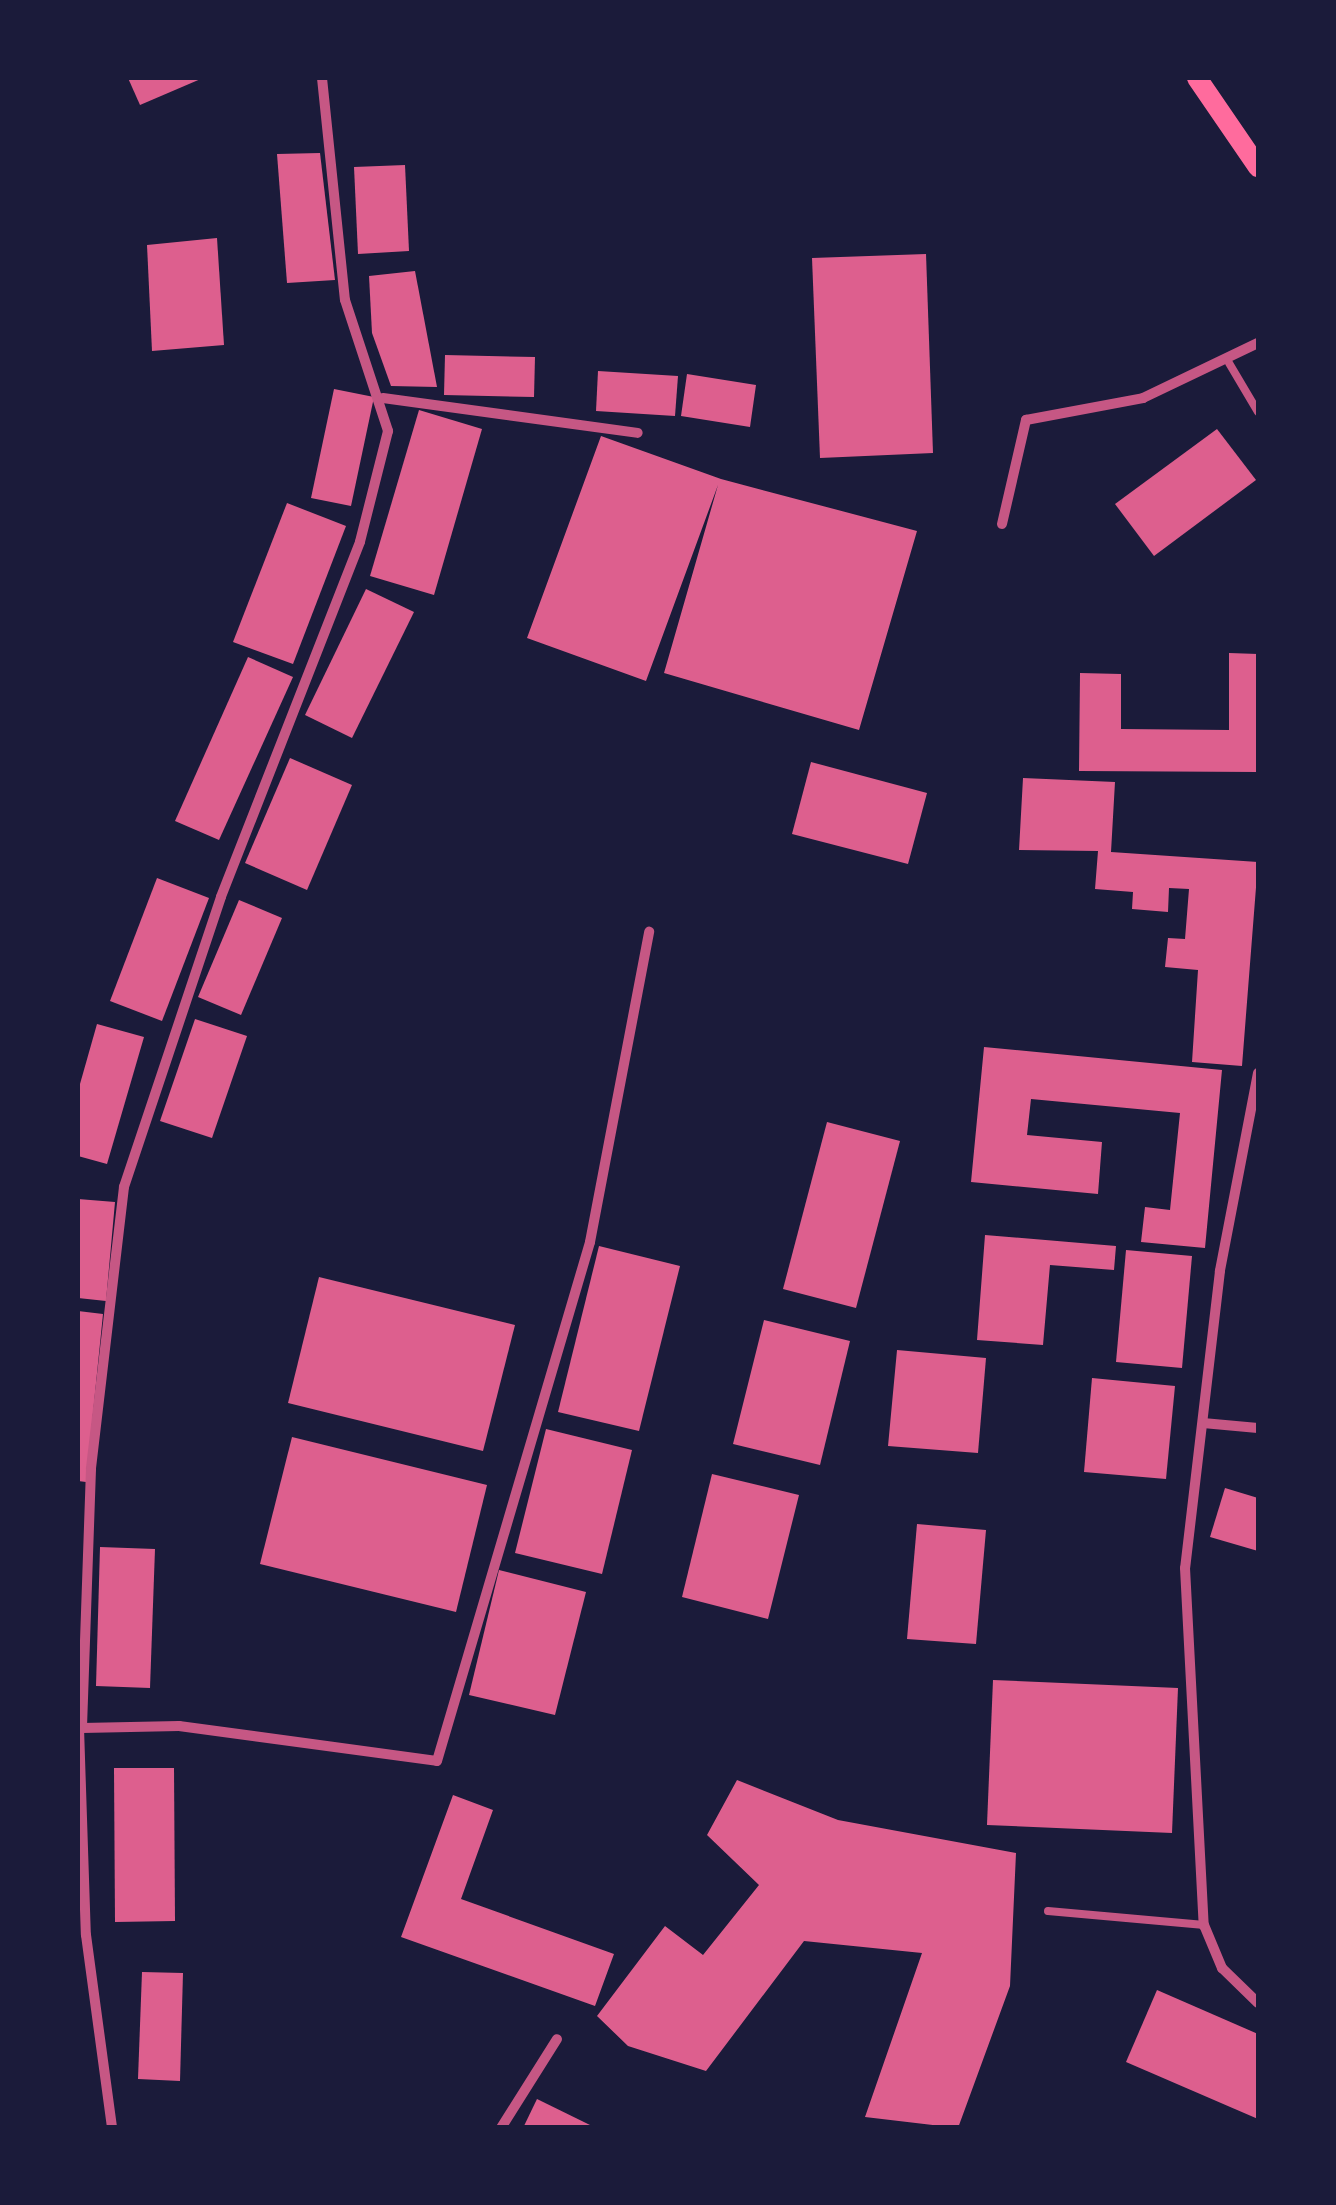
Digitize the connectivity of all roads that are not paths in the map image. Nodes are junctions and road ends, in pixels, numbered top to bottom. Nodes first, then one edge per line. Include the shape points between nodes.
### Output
1 (322, 78) edge
2 (1197, 78) edge
3 (1258, 167) edge
4 (1258, 343) edge
5 (1230, 363) junction
6 (383, 398) junction
7 (1258, 412) edge
8 (638, 433) dead end
9 (1002, 524) dead end
10 (649, 932) dead end
11 (1258, 1073) edge
12 (1203, 1423) junction
13 (1258, 1428) edge
14 (80, 1728) edge
15 (1048, 1911) dead end
16 (1204, 1925) junction
17 (1258, 2003) edge
18 (556, 2039) dead end
19 (112, 2128) edge
20 (501, 2128) edge

1 - 6 street via 346,300 358,352
2 - 3 main road
4 - 5 street
5 - 7 lane
5 - 9 street via 1143,398 1026,420
6 - 8 street
6 - 14 street via 388,431 360,542 221,897 124,1187 91,1469
10 - 14 street via 590,1242 436,1762 196,1727
11 - 12 street via 1220,1271
12 - 13 street
12 - 16 street via 1185,1568
14 - 19 street via 86,1935
15 - 16 lane
16 - 17 street via 1222,1968
18 - 20 street

